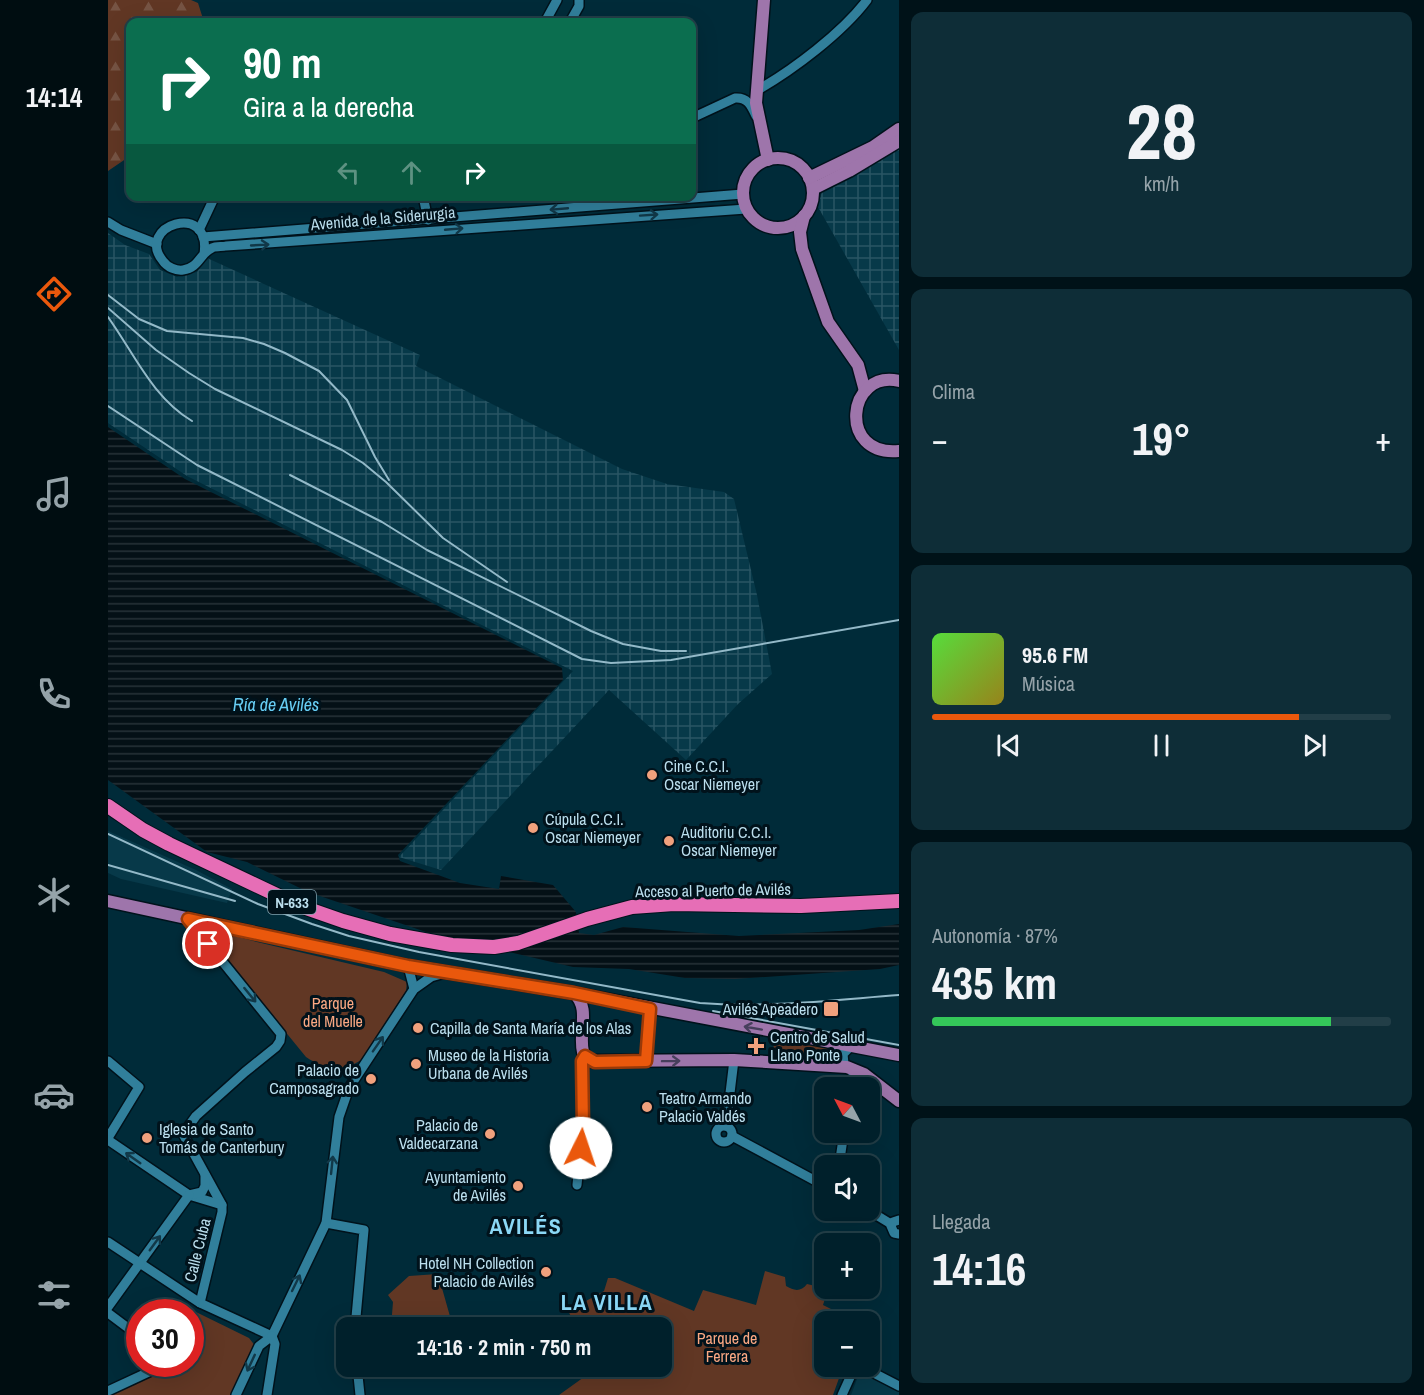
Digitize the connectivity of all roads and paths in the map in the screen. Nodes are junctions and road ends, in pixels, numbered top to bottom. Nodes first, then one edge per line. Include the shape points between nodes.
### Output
1 (557, 0) edge
2 (579, 0) edge
3 (764, 0) edge
4 (867, 0) edge
5 (547, 18) edge
6 (572, 18) edge
7 (756, 91) junction
8 (696, 116) edge
9 (762, 128) junction
10 (899, 129) edge
11 (899, 141) edge
12 (768, 160) junction
13 (811, 183) junction
14 (743, 194) junction
15 (696, 197) edge
16 (213, 201) edge
17 (424, 201) edge
18 (650, 201) edge
19 (746, 208) junction
20 (804, 216) junction
21 (428, 220) junction
22 (108, 222) edge
23 (781, 228) junction
24 (201, 233) junction
25 (157, 244) junction
26 (802, 249) junction
27 (204, 254) junction
28 (858, 365) junction
29 (883, 381) junction
30 (899, 381) edge
31 (865, 391) junction
32 (899, 451) edge
33 (108, 806) edge
34 (108, 901) edge
35 (899, 901) edge
36 (801, 906) junction
37 (899, 907) edge
38 (188, 919) junction
39 (408, 966) junction
40 (450, 972) junction
41 (414, 989) junction
42 (574, 993) junction
43 (614, 1002) junction
44 (650, 1009) junction
45 (583, 1015) junction
46 (832, 1042) junction
47 (851, 1046) junction
48 (899, 1054) edge
49 (585, 1056) junction
50 (734, 1060) junction
51 (108, 1061) edge
52 (646, 1061) junction
53 (829, 1066) junction
54 (851, 1068) junction
55 (851, 1077) edge
56 (899, 1101) edge
57 (726, 1126) junction
58 (732, 1136) junction
59 (108, 1139) edge
60 (205, 1175) junction
61 (814, 1180) edge
62 (577, 1185) dead end
63 (189, 1195) junction
64 (222, 1205) junction
65 (880, 1215) edge
66 (895, 1222) edge
67 (326, 1223) junction
68 (899, 1234) edge
69 (108, 1242) edge
70 (140, 1263) junction
71 (194, 1299) edge
72 (201, 1299) edge
73 (204, 1305) edge
74 (108, 1307) edge
75 (108, 1313) edge
76 (356, 1317) edge
77 (126, 1326) edge
78 (272, 1336) junction
79 (138, 1377) edge
80 (358, 1377) edge
81 (899, 1386) edge
82 (108, 1391) edge
83 (236, 1395) edge
84 (267, 1395) edge
85 (360, 1395) edge
86 (842, 1395) edge

1 - 5 street
2 - 6 street
3 - 7 main road
4 - 7 street via 840,30
7 - 9 main road
8 - 9 street via 741,98 748,101
9 - 12 main road
10 - 13 main road
11 - 13 main road via 849,171
12 - 13 main road via 796,164
12 - 14 main road via 749,174
13 - 20 main road via 811,204
14 - 15 street, Avenida de la Siderurgia
14 - 19 main road
16 - 24 street
17 - 21 street
18 -> 21 street, Avenida de la Siderurgia
19 - 23 main road via 756,220
27 -> 19 street, Avenida de la Siderurgia via 226,246
20 - 23 main road
20 - 26 main road via 800,232
21 - 24 street, Avenida de la Siderurgia
22 - 25 street
23 - 26 main road
24 - 25 street via 183,222 174,224 160,235
24 - 27 street
25 - 27 street via 161,260 176,270 193,267
26 - 28 main road via 828,322
28 - 29 main road
28 - 31 main road
29 - 30 main road
29 - 31 main road
31 - 32 main road via 856,406 855,417 861,436 877,449
33 - 36 highway, Acceso al Puerto de Avilés / N-633 via 169,844 300,906 390,934 452,945 494,947 518,943 632,907
34 - 38 main road
35 - 36 highway
36 - 37 highway
38 - 39 main road
38 -> 60 street via 281,1034 276,1047 196,1116 183,1134
39 - 40 main road
39 - 41 street
40 - 41 street via 431,977
40 - 42 main road
67 -> 41 street via 337,1127 349,1088
42 - 43 main road
42 - 45 main road
43 - 44 main road
43 - 45 main road via 598,1002
46 -> 44 main road
44 - 52 street
45 - 49 main road
46 - 47 main road
46 - 53 street via 837,1055
47 - 48 main road
47 - 54 street via 843,1053 844,1064
49 - 52 main road via 595,1062
49 - 62 street
52 -> 50 main road
50 - 53 main road
50 - 57 street
51 - 59 street via 139,1087
53 - 54 main road
54 - 55 street
54 - 56 main road
57 - 58 street
57 - 58 street via 718,1129 717,1138 726,1142
58 - 61 street
63 -> 59 street
60 - 63 street via 202,1192
60 - 64 street
63 - 64 street
70 -> 63 street
64 - 72 street, Calle Cuba
65 - 66 street
66 - 68 street via 892,1231
67 - 76 street via 364,1230
78 -> 67 street
69 - 70 street
70 - 71 street
70 - 74 street
73 - 78 street
75 - 77 street
78 -> 83 street via 259,1346
78 - 84 street via 275,1344
79 - 82 street
80 - 85 street
81 - 86 street via 864,1368 852,1373

